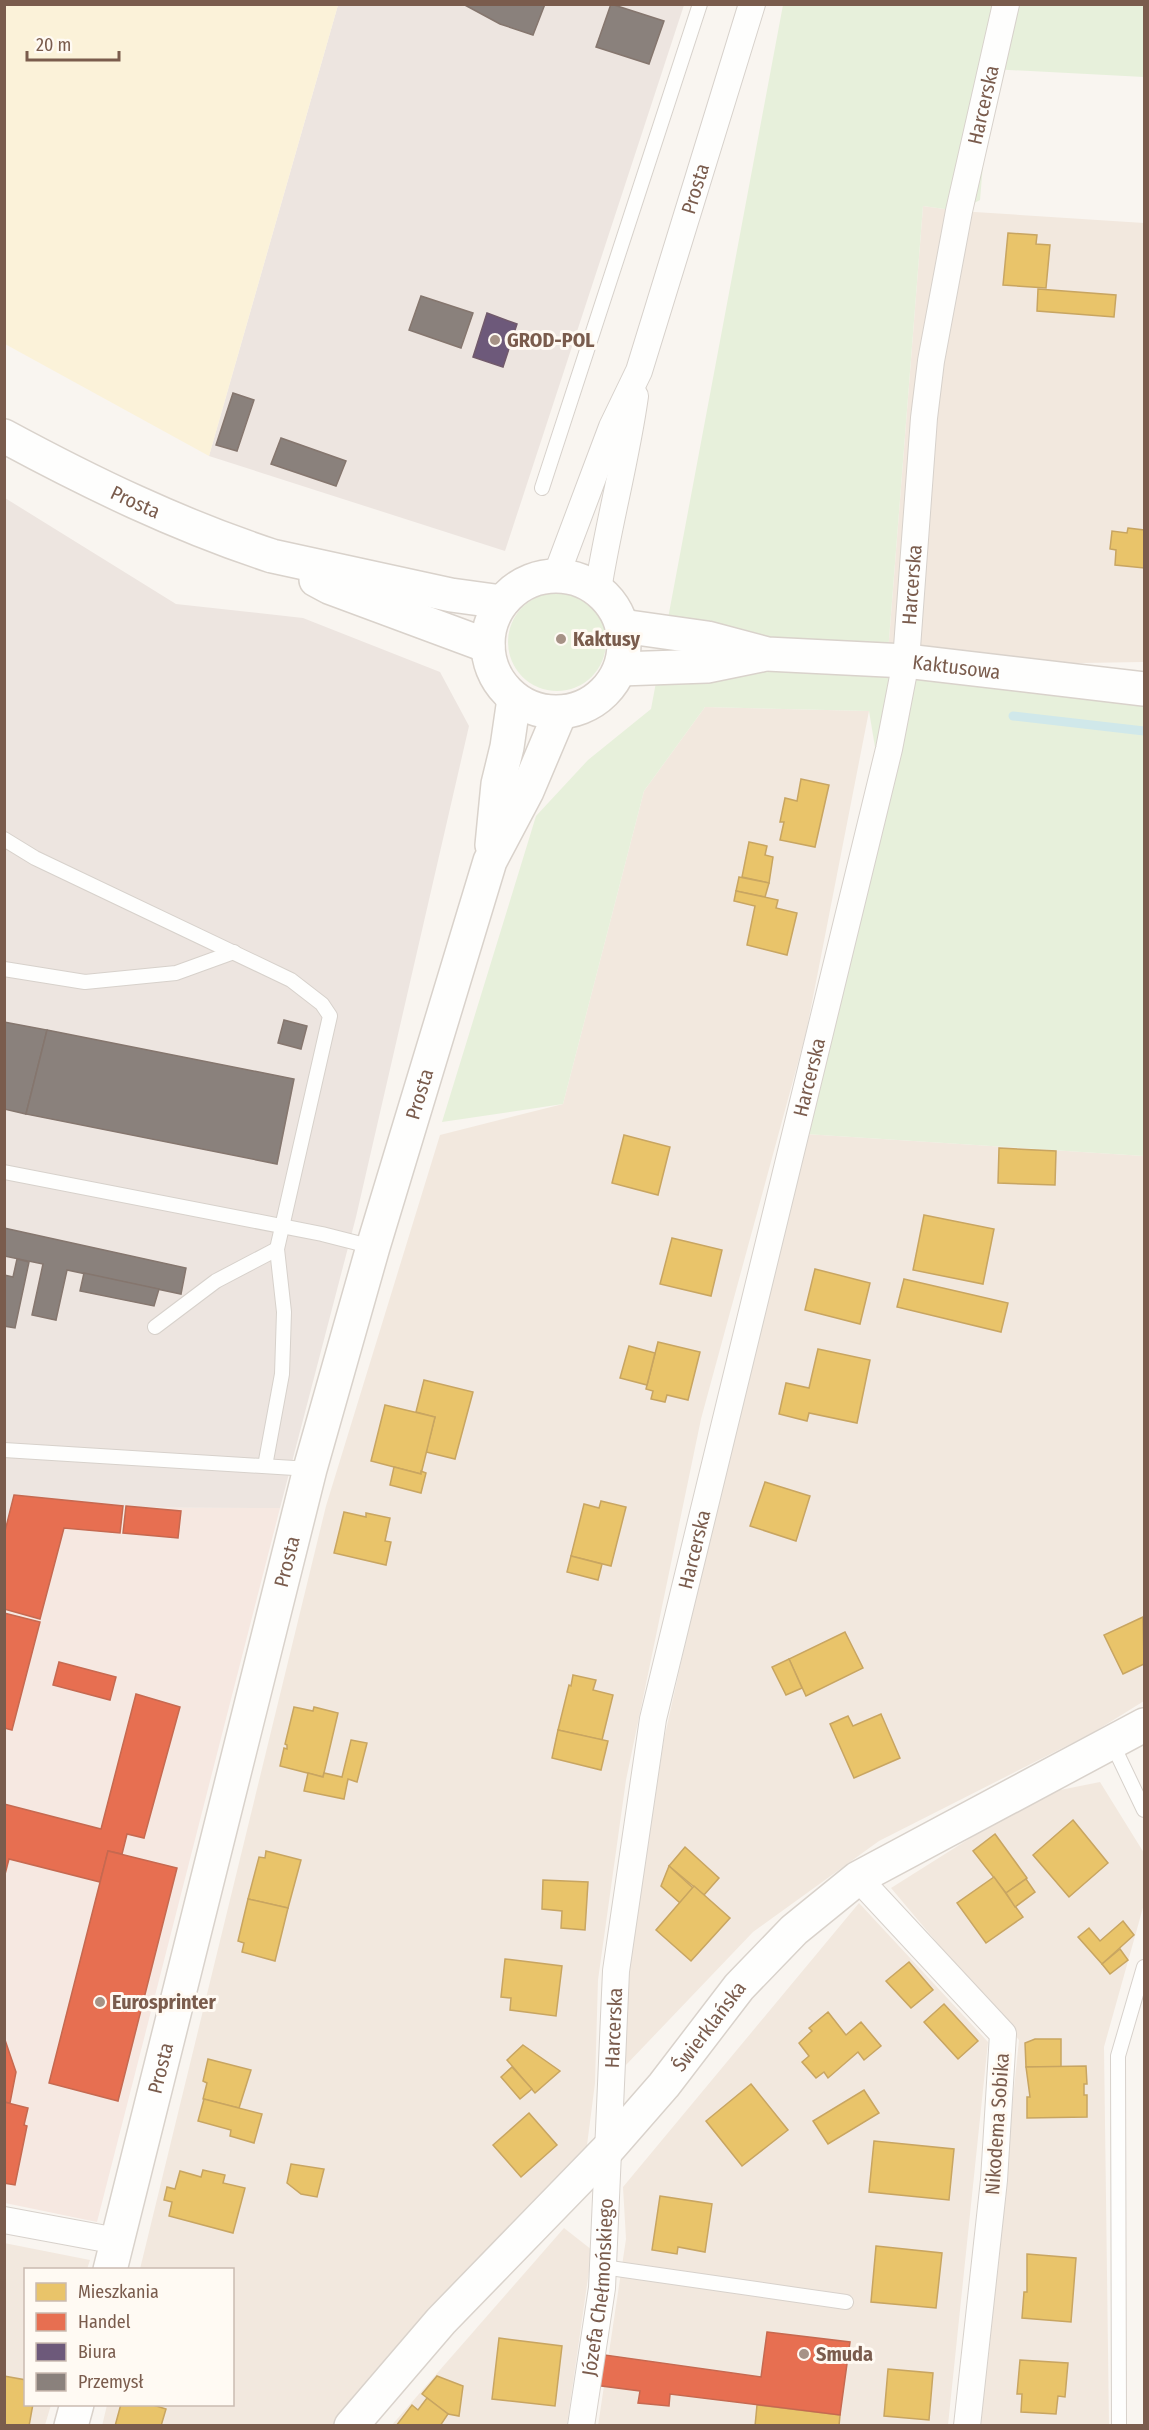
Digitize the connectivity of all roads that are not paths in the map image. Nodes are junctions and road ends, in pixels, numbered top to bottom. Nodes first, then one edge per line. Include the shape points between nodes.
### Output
1 (700, 4) edge
2 (752, 4) edge
3 (1006, 4) edge
4 (639, 371) junction
5 (4, 436) edge
6 (542, 488) dead end
7 (556, 576) junction
8 (331, 577) junction
9 (598, 590) junction
10 (502, 602) junction
11 (622, 626) junction
12 (488, 646) junction
13 (767, 654) junction
14 (906, 661) junction
15 (620, 669) junction
16 (1144, 689) edge
17 (514, 699) junction
18 (560, 713) junction
19 (512, 787) junction
20 (4, 838) edge
21 (234, 952) junction
22 (4, 969) edge
23 (4, 1172) edge
24 (283, 1227) junction
25 (373, 1247) junction
26 (278, 1249) junction
27 (155, 1327) dead end
28 (4, 1450) edge
29 (265, 1466) junction
30 (310, 1469) junction
31 (1144, 1725) edge
32 (1111, 1742) junction
33 (1144, 1810) edge
34 (858, 1878) junction
35 (1144, 1967) edge
36 (609, 2148) junction
37 (4, 2220) edge
38 (113, 2255) edge
39 (603, 2267) junction
40 (846, 2302) dead end
41 (76, 2406) edge
42 (71, 2426) edge
43 (351, 2426) edge
44 (581, 2426) edge
45 (968, 2426) edge
46 (1119, 2426) edge

1 - 6 lane
2 - 4 street, Prosta
3 - 14 street, Harcerska via 959,211 931,361
4 - 7 street, Prosta via 612,427
4 - 9 street, Prosta
5 - 8 main road, Prosta via 140,505 211,535
7 - 9 main road via 578,579
7 - 10 main road via 526,583
8 - 10 main road, Prosta
8 - 12 main road, Prosta
9 - 11 main road via 613,606
10 - 12 main road via 491,623
11 - 13 main road, Kaktusowa via 707,638
11 - 15 main road
12 - 17 main road via 495,675
13 - 14 main road, Kaktusowa
13 - 15 main road, Kaktusowa via 707,666
14 - 16 main road, Kaktusowa
14 - 36 street, Harcerska via 872,822 653,1719 616,1971
15 - 18 main road via 609,688 592,703
17 - 18 main road via 536,710
17 - 19 main road, Prosta via 507,747
18 - 19 main road, Prosta
19 - 25 main road, Prosta
20 - 21 lane via 35,858
21 - 22 lane via 176,973 85,982
21 - 24 lane via 291,980 322,1004 330,1016
23 - 24 lane
24 - 25 lane
24 - 26 lane
25 - 30 main road, Prosta
26 - 27 lane via 216,1281
26 - 29 lane via 284,1312 282,1374
28 - 29 lane
29 - 30 lane
30 - 38 main road, Prosta
31 - 32 main road, Świerklańska
32 - 33 lane
32 - 34 main road, Świerklańska
34 - 36 main road, Świerklańska via 794,1930 739,1987 664,2085
34 - 45 street, Nikodema Sobika via 1003,2034 994,2180
35 - 46 lane via 1118,2056
36 - 39 street, Józefa Chełmońskiego
36 - 43 main road, Świerklańska via 441,2321
37 - 38 street
39 - 40 lane
39 - 44 street, Józefa Chełmońskiego
41 - 42 main road

